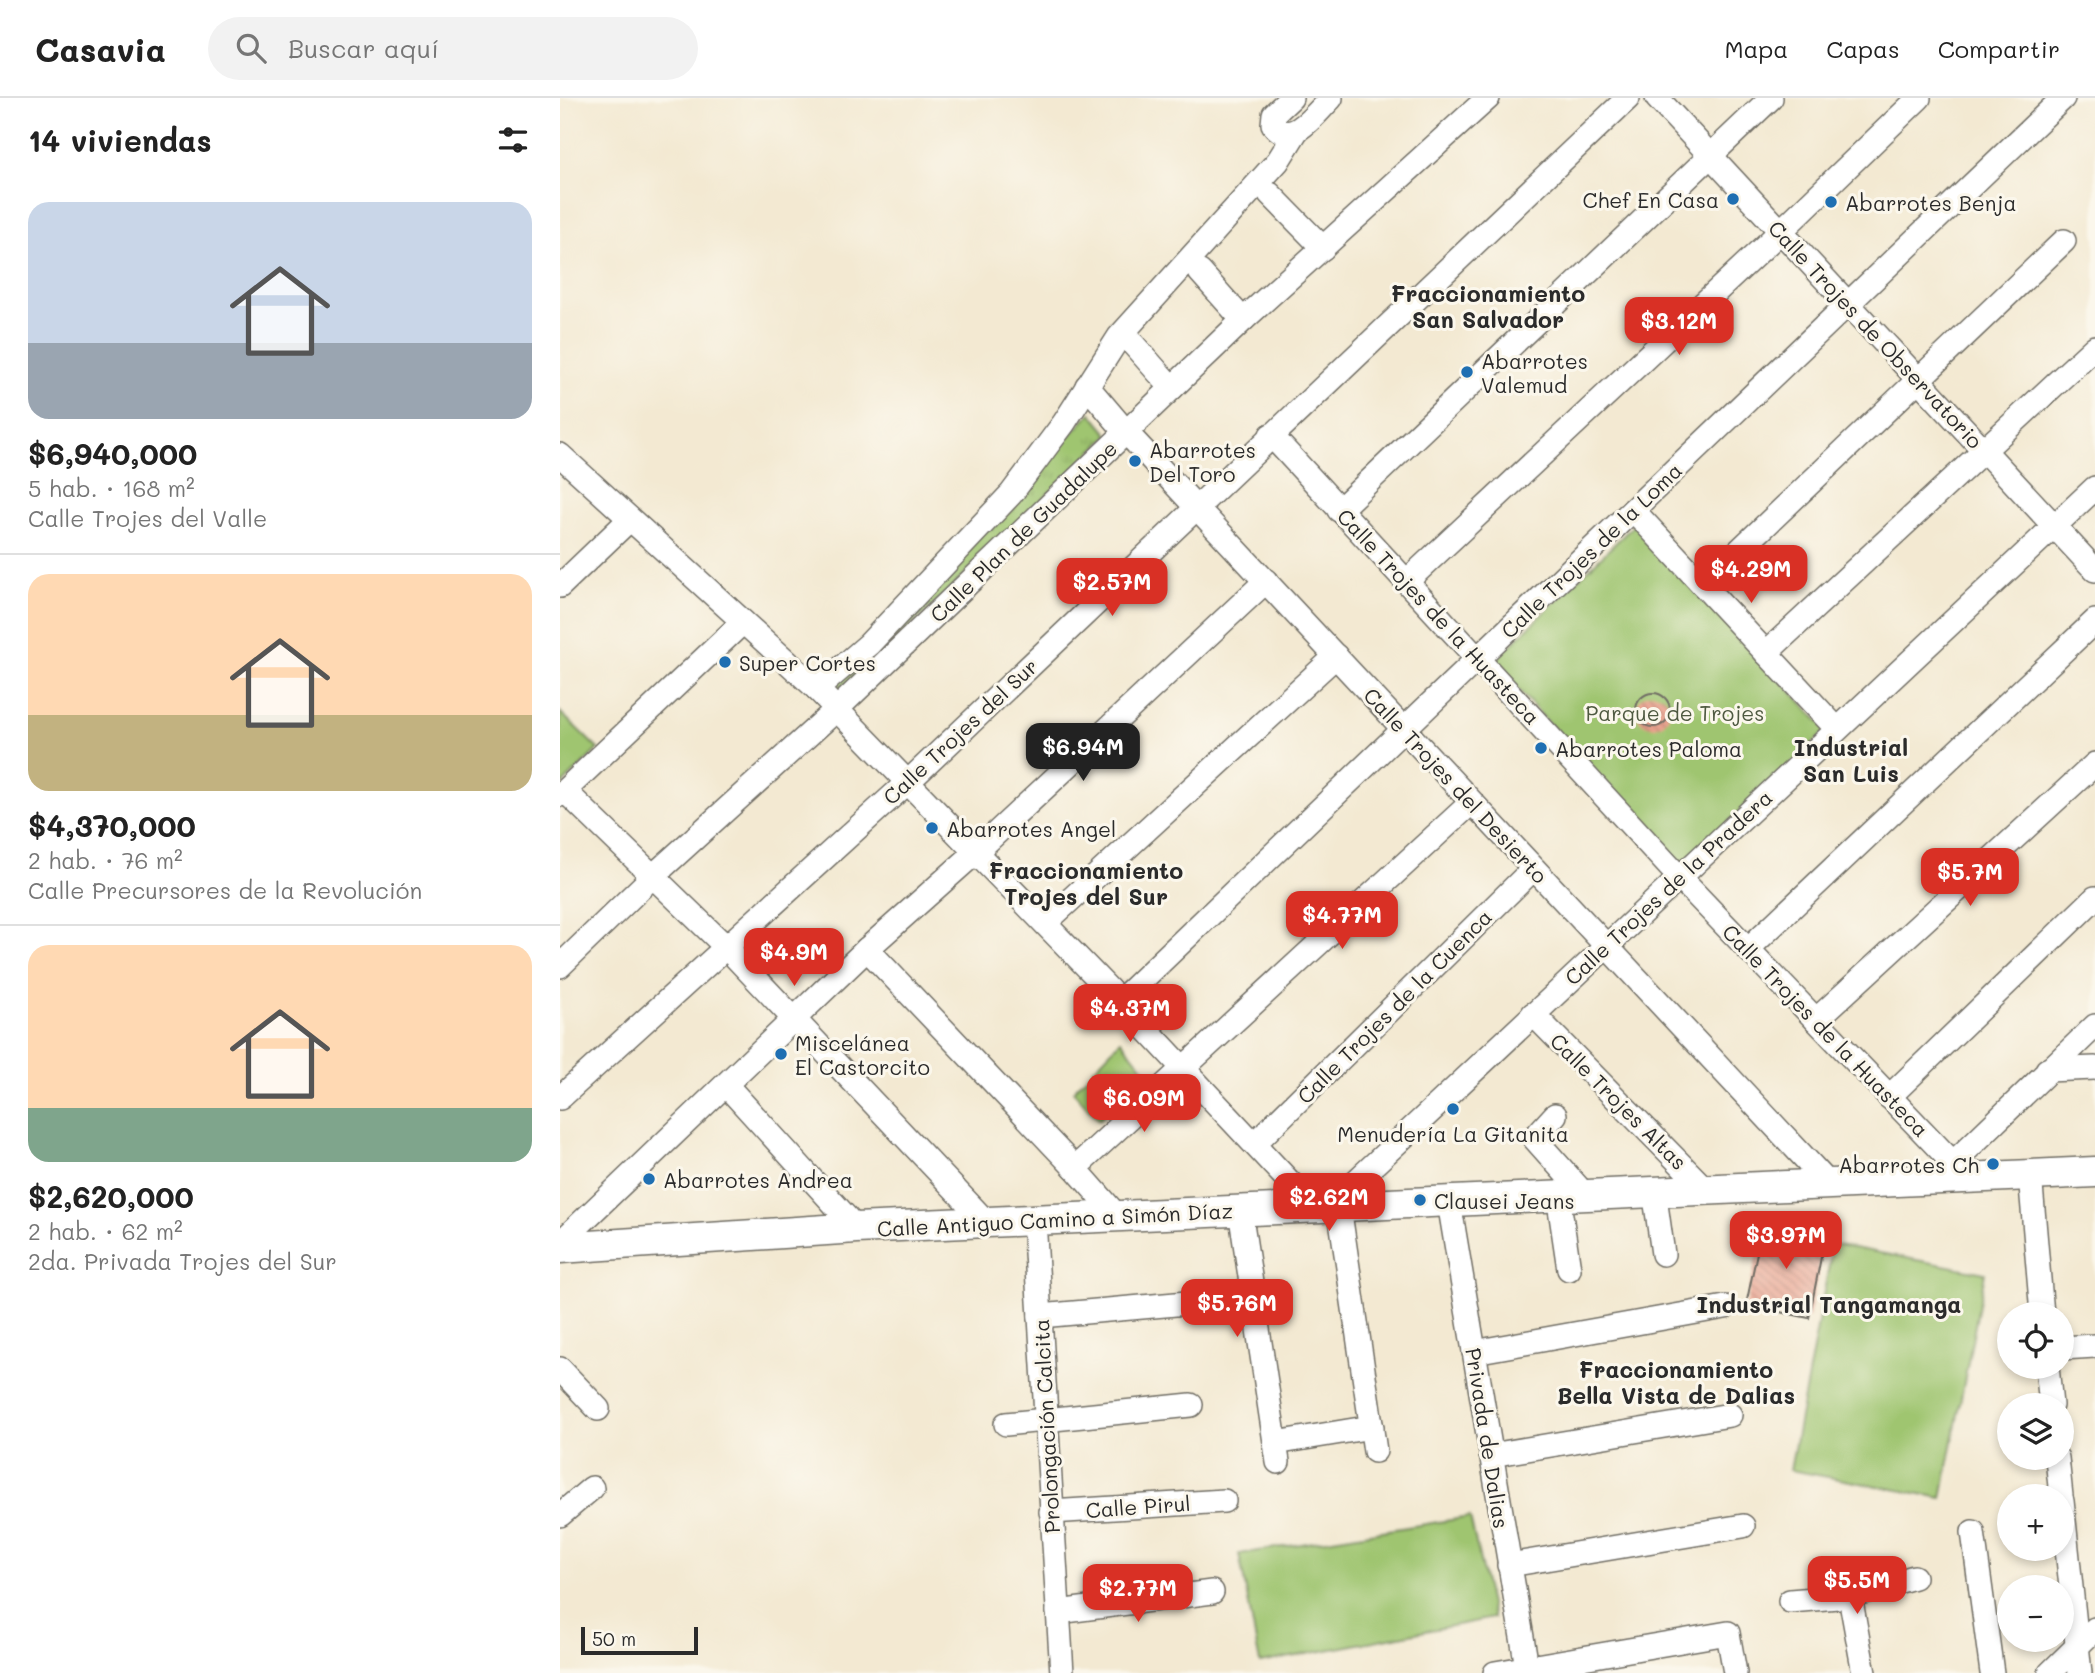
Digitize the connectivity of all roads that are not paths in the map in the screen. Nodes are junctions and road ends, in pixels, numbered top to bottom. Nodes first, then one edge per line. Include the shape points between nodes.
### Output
1 (1292, 98) edge
2 (1331, 98) edge
3 (1488, 98) edge
4 (1628, 98) edge
5 (1657, 98) edge
6 (1772, 98) edge
7 (1919, 98) edge
8 (2063, 98) edge
9 (1296, 132) junction
10 (1710, 157) junction
11 (1270, 194) dead end
12 (1781, 231) junction
13 (2064, 241) dead end
14 (1322, 248) junction
15 (1200, 272) dead end
16 (1848, 304) junction
17 (1243, 320) junction
18 (1133, 344) dead end
19 (2095, 347) edge
20 (1919, 380) junction
21 (1087, 386) junction
22 (1172, 387) junction
23 (1126, 432) junction
24 (1271, 435) junction
25 (1984, 451) junction
26 (560, 455) edge
27 (2095, 488) edge
28 (1198, 506) junction
29 (1339, 510) junction
30 (1633, 510) junction
31 (629, 520) junction
32 (2055, 525) junction
33 (2095, 570) edge
34 (1266, 581) junction
35 (1407, 581) junction
36 (1703, 585) junction
37 (560, 586) edge
38 (2095, 621) edge
39 (743, 622) junction
40 (1766, 653) junction
41 (1336, 656) junction
42 (1479, 657) junction
43 (817, 689) junction
44 (837, 709) junction
45 (1405, 728) junction
46 (1837, 730) junction
47 (2095, 764) edge
48 (908, 782) junction
49 (563, 793) edge
50 (1472, 803) junction
51 (976, 852) junction
52 (1533, 869) junction
53 (653, 876) junction
54 (1679, 877) junction
55 (2095, 898) edge
56 (1045, 923) junction
57 (725, 946) junction
58 (1605, 946) junction
59 (867, 949) junction
60 (1748, 949) junction
61 (560, 966) edge
62 (1120, 1001) junction
63 (1533, 1014) junction
64 (794, 1020) junction
65 (1816, 1020) junction
66 (2095, 1026) edge
67 (1183, 1068) junction
68 (2095, 1068) edge
69 (2047, 1070) junction
70 (727, 1086) junction
71 (1889, 1097) junction
72 (560, 1098) edge
73 (1555, 1115) dead end
74 (1255, 1143) junction
75 (1075, 1168) junction
76 (1953, 1170) junction
77 (2095, 1172) edge
78 (2030, 1174) junction
79 (1828, 1183) junction
80 (1704, 1188) junction
81 (1654, 1190) junction
82 (1570, 1194) junction
83 (1449, 1202) junction
84 (1327, 1208) junction
85 (1240, 1210) junction
86 (1118, 1217) junction
87 (1034, 1220) junction
88 (986, 1222) junction
89 (856, 1228) junction
90 (560, 1245) edge
91 (1662, 1254) dead end
92 (1569, 1269) dead end
93 (2041, 1302) edge
94 (1187, 1303) dead end
95 (1724, 1307) dead end
96 (1040, 1316) junction
97 (2095, 1346) edge
98 (2074, 1347) edge
99 (1474, 1352) junction
100 (560, 1369) edge
101 (1191, 1405) dead end
102 (598, 1409) dead end
103 (1730, 1415) dead end
104 (1046, 1421) junction
105 (1006, 1424) dead end
106 (1372, 1427) junction
107 (1375, 1451) dead end
108 (1491, 1455) junction
109 (592, 1488) dead end
110 (1224, 1501) dead end
111 (1051, 1512) junction
112 (560, 1515) edge
113 (1743, 1526) dead end
114 (1973, 1532) dead end
115 (2068, 1561) edge
116 (1509, 1565) junction
117 (1914, 1577) dead end
118 (1212, 1592) dead end
119 (1850, 1595) junction
120 (1790, 1601) dead end
121 (1058, 1612) junction
122 (2095, 1629) edge
123 (2078, 1648) junction
124 (1631, 1662) edge
125 (1528, 1671) edge
126 (1062, 1673) edge
127 (1495, 1673) edge
128 (1735, 1673) edge
129 (1864, 1673) edge
130 (1992, 1673) edge
131 (2050, 1673) edge
132 (2080, 1673) edge

1 - 9 street via 1274,114 1273,124 1278,131
2 - 9 street
3 - 14 street, Calle Plan de Guadalupe
4 - 24 street, Calle Trojes del Sur
5 - 10 street, Calle Trojes de Observatorio
6 - 10 street
7 - 12 street
8 - 16 street, Calle Trojes de la Loma
9 - 21 street via 1278,161 1119,337
10 - 12 street, Calle Trojes de Observatorio
10 - 29 street
11 - 14 street
12 - 16 street, Calle Trojes de Observatorio
12 - 35 street
13 - 20 street
14 - 17 street, Calle Plan de Guadalupe
15 - 17 street
16 - 20 street, Calle Trojes de Observatorio
16 - 30 street, Calle Trojes de la Loma
17 - 22 street, Calle Plan de Guadalupe
18 - 22 street
19 - 25 street
20 - 25 street, Calle Trojes de Observatorio
20 - 36 street
21 - 23 street, Calle Trojes del Desierto
21 - 43 street via 1011,494 869,644
22 - 23 street, Calle Plan de Guadalupe
23 - 28 street, Calle Trojes del Desierto
23 - 44 street, Calle Plan de Guadalupe
24 - 28 street, Calle Trojes del Sur
24 - 29 street, Calle Trojes de la Huasteca
25 - 32 street, Calle Trojes de Observatorio
25 - 40 street
26 - 31 street
27 - 32 street, Calle Trojes de la Pradera
28 - 34 street, Calle Trojes del Desierto
28 - 48 street, Calle Trojes del Sur
29 - 35 street, Calle Trojes de la Huasteca
30 - 36 street
30 - 42 street, Calle Trojes de la Loma
31 - 37 street
31 - 39 street
32 - 33 street, Calle Trojes de Observatorio
32 - 46 street, Calle Trojes de la Pradera
34 - 41 street, Calle Trojes del Desierto
34 - 51 street
35 - 42 street, Calle Trojes de la Huasteca
36 - 40 street
38 - 60 street
39 - 43 street
39 - 49 street
40 - 46 street
41 - 45 street, Calle Trojes del Desierto
41 - 56 street
42 - 45 street, Calle Trojes de la Loma
42 - 54 street, Calle Trojes de la Huasteca
43 - 44 street
44 - 48 street
44 - 53 street, Calle Plan de Guadalupe
45 - 50 street, Calle Trojes del Desierto
45 - 62 street, Calle Trojes de la Loma
46 - 54 street, Calle Trojes de la Pradera
47 - 65 street
48 - 51 street
48 - 57 street, Calle Trojes del Sur
49 - 53 street
50 - 52 street, Calle Trojes del Desierto
50 - 67 street
51 - 56 street
51 - 59 street
52 - 58 street, Calle Trojes del Desierto
52 - 74 street, Calle Trojes de la Cuenca
53 - 57 street
53 - 61 street, Calle Plan de Guadalupe
54 - 58 street, Calle Trojes de la Pradera
54 - 60 street, Calle Trojes de la Huasteca
55 - 71 street
56 - 62 street
57 - 64 street
57 - 72 street, Calle Trojes del Sur
58 - 63 street, Calle Trojes de la Pradera
58 - 79 street, Calle Trojes del Desierto
59 - 64 street
59 - 75 street
60 - 65 street, Calle Trojes de la Huasteca
62 - 67 street
63 - 80 street, Calle Trojes Altas
63 - 84 street, Calle Trojes de la Pradera
64 - 70 street
64 - 88 street
65 - 71 street, Calle Trojes de la Huasteca
66 - 69 street
67 - 74 street
67 - 75 street
68 - 69 street
69 - 76 street
70 - 89 street
70 - 90 street
71 - 76 street, Calle Trojes de la Huasteca
73 - 82 street via 1534,1138
74 - 84 street
75 - 86 street
76 - 78 main road, Calle Antiguo Camino a Simón Díaz
76 - 79 main road, Calle Antiguo Camino a Simón Díaz
77 - 78 main road, Calle Antiguo Camino a Simón Díaz
78 - 93 street
79 - 80 main road, Calle Antiguo Camino a Simón Díaz
80 - 81 main road, Calle Antiguo Camino a Simón Díaz
81 - 82 main road, Calle Antiguo Camino a Simón Díaz
81 - 91 street
82 - 83 main road, Calle Antiguo Camino a Simón Díaz
82 - 92 street
83 - 84 main road, Calle Antiguo Camino a Simón Díaz
83 - 99 street, Privada de Dalias
84 - 85 main road, Calle Antiguo Camino a Simón Díaz
84 - 106 street
85 - 86 main road, Calle Antiguo Camino a Simón Díaz
85 - 106 street via 1277,1452
86 - 87 main road, Calle Antiguo Camino a Simón Díaz
87 - 88 main road, Calle Antiguo Camino a Simón Díaz
87 - 96 street, Prolongación Calcita
88 - 89 main road, Calle Antiguo Camino a Simón Díaz
89 - 90 main road, Calle Antiguo Camino a Simón Díaz
94 - 96 street
95 - 99 street
96 - 104 street, Prolongación Calcita
97 - 98 street
99 - 108 street, Privada de Dalias
100 - 102 street
101 - 104 street
103 - 108 street
104 - 105 street
104 - 111 street, Prolongación Calcita
106 - 107 street
108 - 116 street, Privada de Dalias
109 - 112 street
110 - 111 street, Calle Pirul
111 - 121 street, Prolongación Calcita
113 - 116 street
114 - 130 street
115 - 123 street
116 - 125 street, Privada de Dalias
117 - 119 street
118 - 121 street
119 - 120 street
119 - 129 street
121 - 126 street, Prolongación Calcita
122 - 123 street
123 - 131 street
123 - 132 street
124 - 125 street
124 - 128 street via 1728,1633
125 - 127 street

